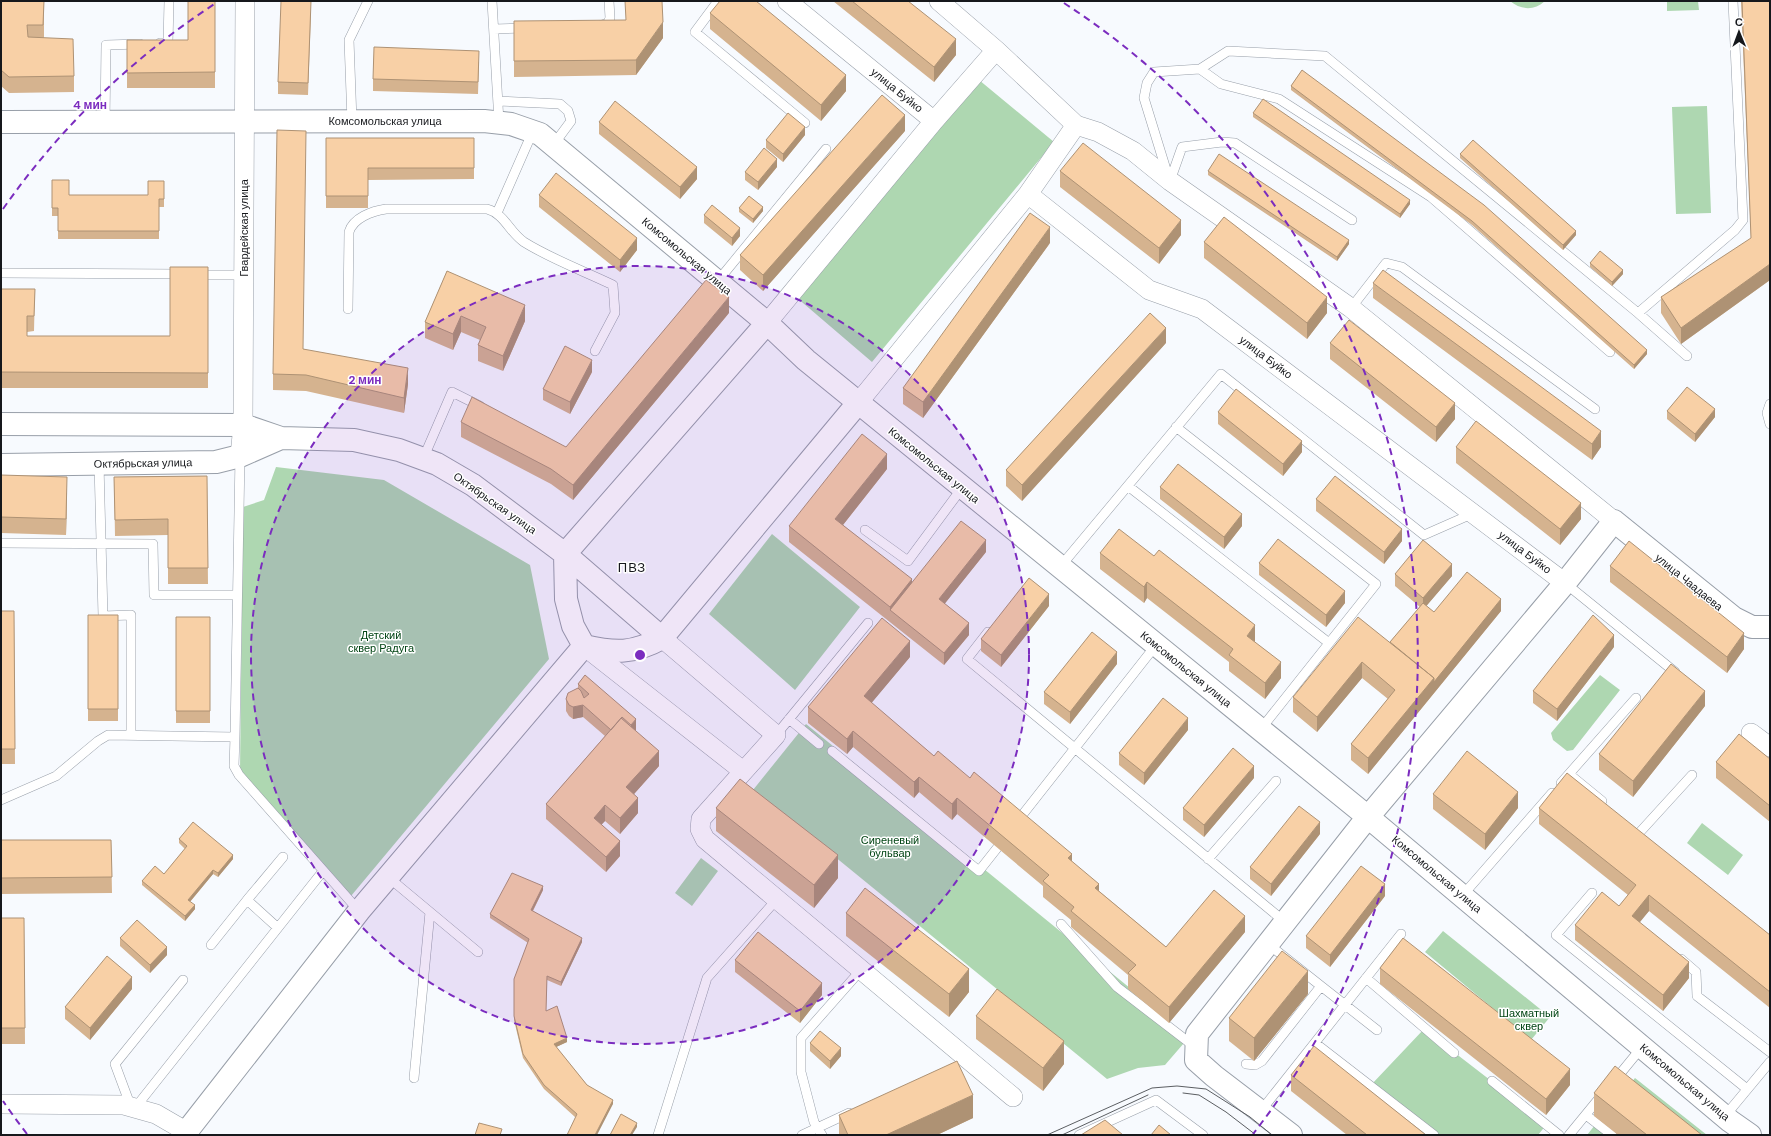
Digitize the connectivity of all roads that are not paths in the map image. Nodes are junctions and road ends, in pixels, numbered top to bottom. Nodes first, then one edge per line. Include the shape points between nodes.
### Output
1 (169, 1) edge
2 (245, 1) edge
3 (368, 1) edge
4 (492, 1) edge
5 (609, 1) edge
6 (718, 1) edge
7 (787, 1) edge
8 (939, 1) edge
9 (1732, 1) edge
10 (587, 26) edge
11 (532, 28) edge
12 (494, 29) junction
13 (996, 50) junction
14 (1200, 69) junction
15 (498, 112) junction
16 (934, 120) junction
17 (352, 121) junction
18 (1, 122) edge
19 (105, 122) junction
20 (244, 122) junction
21 (805, 123) dead end
22 (1076, 125) junction
23 (533, 131) junction
24 (554, 144) junction
25 (826, 149) dead end
26 (1170, 181) junction
27 (1028, 194) junction
28 (497, 213) junction
29 (1352, 220) dead end
30 (1, 273) edge
31 (244, 275) junction
32 (718, 282) junction
33 (1351, 308) junction
34 (348, 309) dead end
35 (1638, 313) junction
36 (767, 324) junction
37 (595, 351) dead end
38 (1610, 352) dead end
39 (1687, 356) dead end
40 (858, 403) junction
41 (1770, 404) edge
42 (487, 410) edge
43 (1595, 410) dead end
44 (1, 424) edge
45 (1770, 424) edge
46 (243, 425) junction
47 (1176, 427) junction
48 (281, 438) junction
49 (240, 456) junction
50 (423, 459) junction
51 (99, 464) junction
52 (1, 465) edge
53 (1128, 486) junction
54 (962, 488) junction
55 (1474, 513) junction
56 (1614, 521) junction
57 (866, 530) dead end
58 (1, 543) edge
59 (101, 544) junction
60 (565, 554) junction
61 (1060, 567) junction
62 (1565, 583) junction
63 (237, 595) junction
64 (996, 621) edge
65 (868, 623) dead end
66 (1770, 627) edge
67 (662, 638) junction
68 (1329, 643) junction
69 (1156, 645) junction
70 (584, 646) junction
71 (1675, 672) edge
72 (1636, 698) dead end
73 (789, 719) junction
74 (1260, 730) junction
75 (1751, 733) dead end
76 (776, 734) junction
77 (131, 735) junction
78 (235, 737) junction
79 (819, 744) dead end
80 (1770, 747) edge
81 (1074, 748) junction
82 (832, 751) dead end
83 (743, 771) junction
84 (1569, 774) junction
85 (1692, 775) dead end
86 (1276, 781) dead end
87 (1, 800) edge
88 (1610, 808) edge
89 (1368, 817) junction
90 (1640, 832) edge
91 (283, 857) dead end
92 (1208, 859) junction
93 (323, 871) junction
94 (388, 877) junction
95 (1592, 893) dead end
96 (1462, 896) junction
97 (777, 899) junction
98 (247, 900) junction
99 (359, 911) junction
100 (430, 912) junction
101 (1285, 922) junction
102 (1061, 924) dead end
103 (278, 928) junction
104 (1401, 934) dead end
105 (1268, 944) junction
106 (211, 945) dead end
107 (478, 952) dead end
108 (1674, 952) edge
109 (861, 970) junction
110 (1366, 978) junction
111 (183, 980) dead end
112 (1321, 986) junction
113 (1345, 1005) junction
114 (1377, 1030) dead end
115 (1315, 1043) junction
116 (1642, 1047) junction
117 (1770, 1052) edge
118 (1454, 1053) dead end
119 (1196, 1054) junction
120 (1770, 1062) edge
121 (1246, 1064) dead end
122 (414, 1078) dead end
123 (1492, 1081) dead end
124 (1747, 1090) junction
125 (1013, 1097) dead end
126 (1, 1104) edge
127 (133, 1108) junction
128 (860, 1108) edge
129 (1260, 1112) junction
130 (1586, 1114) junction
131 (1725, 1116) junction
132 (820, 1131) edge
133 (186, 1133) edge
134 (658, 1135) edge
135 (802, 1135) edge
136 (1079, 1135) edge
137 (1203, 1135) edge
138 (1291, 1135) edge
139 (1434, 1135) edge
140 (1559, 1135) edge
141 (1569, 1135) edge
142 (1612, 1135) edge
143 (1750, 1135) edge

1 - 19 lane via 168,43 106,45
2 - 20 street, Гвардейская улица
3 - 17 lane via 349,40
4 - 12 lane
5 - 10 lane via 608,23 602,26
6 - 21 lane via 695,32
7 - 16 street, улица Буйко
8 - 13 street
9 - 35 lane via 1743,220 1735,230
11 - 12 lane
12 - 15 lane
13 - 16 street
13 - 22 street
14 - 26 lane via 1154,72 1146,83 1144,98
14 - 35 lane via 1228,51 1325,56
14 - 38 lane via 1221,84 1279,99 1431,197
15 - 17 street, Комсомольская улица
15 - 23 street, Комсомольская улица
15 - 24 lane via 560,104 568,111 571,121
16 - 36 street
17 - 20 street, Комсомольская улица
18 - 19 street, Комсомольская улица
19 - 20 street, Комсомольская улица
20 - 31 street, Гвардейская улица
22 - 26 street via 1098,132 1134,151
22 - 27 street
23 - 24 street, Комсомольская улица
23 - 28 lane
24 - 32 street, Комсомольская улица
25 - 32 lane
26 - 29 lane via 1182,147 1235,143
26 - 33 street
27 - 40 street
27 - 55 street, улица Буйко via 1149,290 1202,309
28 - 34 lane via 481,208 386,209 355,222 349,232
28 - 37 lane via 523,241 613,285 615,313
30 - 31 lane
31 - 46 street, Гвардейская улица
32 - 36 street, Комсомольская улица
33 - 43 lane via 1386,263 1402,268
33 - 56 street
35 - 39 lane
36 - 40 street, Комсомольская улица
36 - 60 street
40 - 54 street, Комсомольская улица
40 - 67 street
41 - 45 lane via 1767,413
42 - 50 lane via 452,392
44 - 46 street, Октябрьская улица
46 - 48 street, Октябрьская улица
46 - 49 street, Гвардейская улица
47 - 53 lane
47 - 55 lane via 1221,374 1424,535
47 - 68 lane via 1376,584
48 - 49 street, Октябрьская улица
48 - 50 street, Октябрьская улица via 354,440 399,450
49 - 51 street, Октябрьская улица via 216,462
49 - 63 lane
50 - 60 street, Октябрьская улица via 437,464 473,485
51 - 52 street, Октябрьская улица
51 - 59 lane
53 - 61 lane
53 - 68 lane
54 - 57 lane via 908,561
54 - 61 street, Комсомольская улица
55 - 62 street, улица Буйко
56 - 62 street
56 - 66 street, улица Чаадаева via 1734,618 1752,627
58 - 59 lane
59 - 63 lane via 153,544 154,595
59 - 77 lane via 103,616 131,615
60 - 67 street, Октябрьская улица
60 - 70 street via 566,599 573,626
61 - 69 street, Комсомольская улица
62 - 71 lane
62 - 89 street
63 - 78 lane
64 - 81 lane via 967,659
65 - 73 lane
67 - 70 street via 646,647 631,651 607,651
67 - 76 street
68 - 74 lane
69 - 74 street, Комсомольская улица
69 - 81 lane
70 - 83 street
70 - 94 street
72 - 84 lane
73 - 76 lane
73 - 79 lane
74 - 89 street, Комсомольская улица
75 - 80 street
76 - 83 street
77 - 78 lane
77 - 87 lane via 108,735 56,776
78 - 93 lane via 234,766 239,775
81 - 82 lane via 979,871
81 - 92 lane
83 - 97 street via 701,819 700,829 705,839
84 - 88 lane
84 - 96 lane
85 - 90 lane
86 - 92 lane
89 - 96 street, Комсомольская улица
89 - 101 street
91 - 98 lane
92 - 101 lane
93 - 99 lane
93 - 103 lane
94 - 99 street
94 - 100 lane
95 - 124 lane via 1556,935
96 - 116 street, Комсомольская улица
97 - 109 street
97 - 134 lane via 708,978
98 - 103 lane
98 - 106 lane
99 - 133 street
100 - 107 lane
100 - 122 lane
101 - 105 street
102 - 119 lane via 1117,987
103 - 127 lane
104 - 110 lane
105 - 112 lane
105 - 119 street via 1197,1034
108 - 117 lane via 1696,972 1697,996
109 - 125 street via 963,1060
109 - 132 lane via 801,1038 800,1072 814,1122
110 - 113 lane
110 - 118 lane
111 - 127 lane via 115,1064
112 - 113 lane
112 - 121 lane via 1262,1061
113 - 114 lane
113 - 115 lane
115 - 129 lane
115 - 139 lane
116 - 130 lane
116 - 131 street, Комсомольская улица
119 - 129 street via 1214,1076
120 - 124 lane
123 - 140 lane
124 - 131 lane
126 - 127 street via 124,1105
127 - 133 street via 156,1114
128 - 132 lane
129 - 138 street
130 - 141 lane
130 - 142 lane
131 - 143 street, Комсомольская улица
132 - 135 lane
136 - 137 lane via 1156,1100

